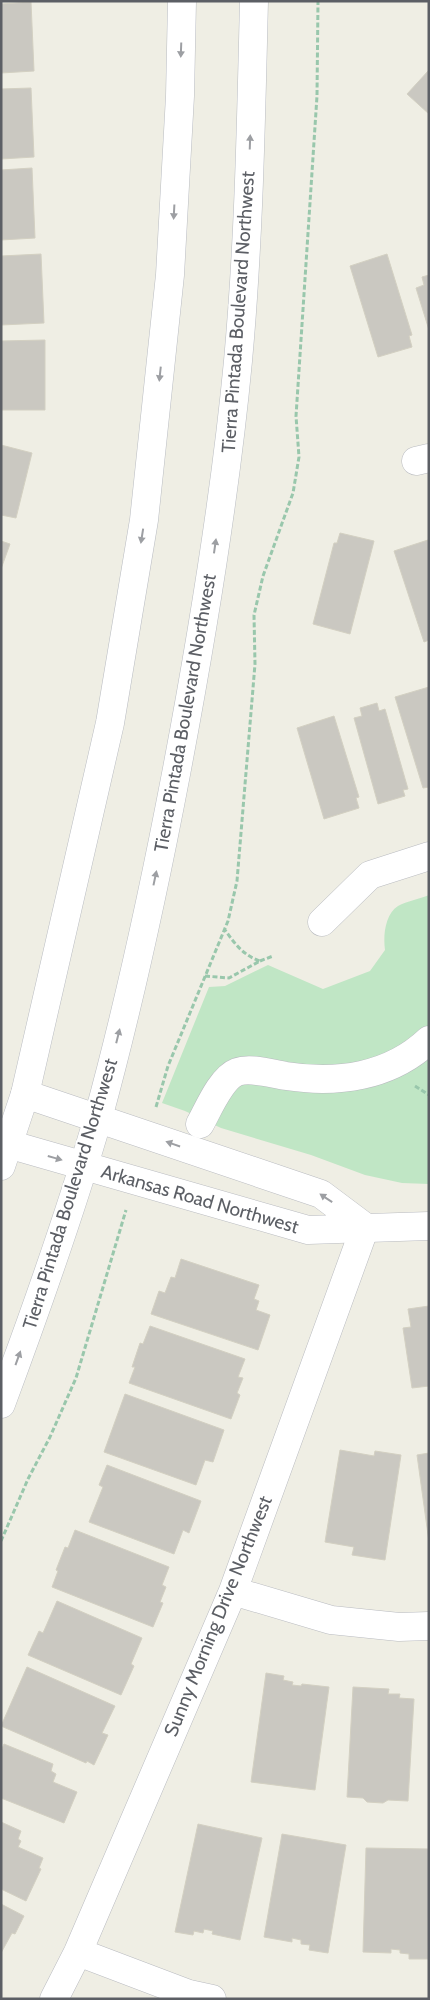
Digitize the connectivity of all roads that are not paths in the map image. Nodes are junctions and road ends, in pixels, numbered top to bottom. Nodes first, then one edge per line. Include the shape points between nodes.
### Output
1 (182, 1) edge
2 (254, 1) edge
3 (429, 856) edge
4 (322, 922) dead end
5 (429, 1040) edge
6 (25, 1094) junction
7 (98, 1118) junction
8 (200, 1124) dead end
9 (5, 1155) edge
10 (82, 1166) junction
11 (429, 1226) edge
12 (365, 1227) junction
13 (1, 1404) edge
14 (233, 1591) junction
15 (429, 1626) edge
16 (78, 1952) junction
17 (54, 1999) edge
18 (212, 1999) edge

1 -> 6 main road via 170,275 144,520 110,723
7 -> 2 main road, Tierra Pintada Boulevard Northwest via 166,828 198,659 225,476 238,360 248,208
3 - 4 main road via 370,875
5 - 8 main road via 397,1064 345,1078 320,1080 253,1071 237,1072 224,1082
6 - 7 main road, Arkansas Road Northwest
6 - 9 main road
7 - 10 main road, Tierra Pintada Boulevard Northwest
12 -> 7 main road, Arkansas Road Northwest via 321,1194
9 -> 10 main road, Arkansas Road Northwest
10 - 12 main road, Arkansas Road Northwest via 308,1230
13 -> 10 main road, Tierra Pintada Boulevard Northwest
11 - 12 main road, Arkansas Road Northwest
12 - 14 main road, Sunny Morning Drive Northwest
14 - 15 main road via 331,1620
14 - 16 main road, Sunny Morning Drive Northwest
16 - 17 main road, Sunny Morning Drive Northwest
16 - 18 main road via 189,1994

